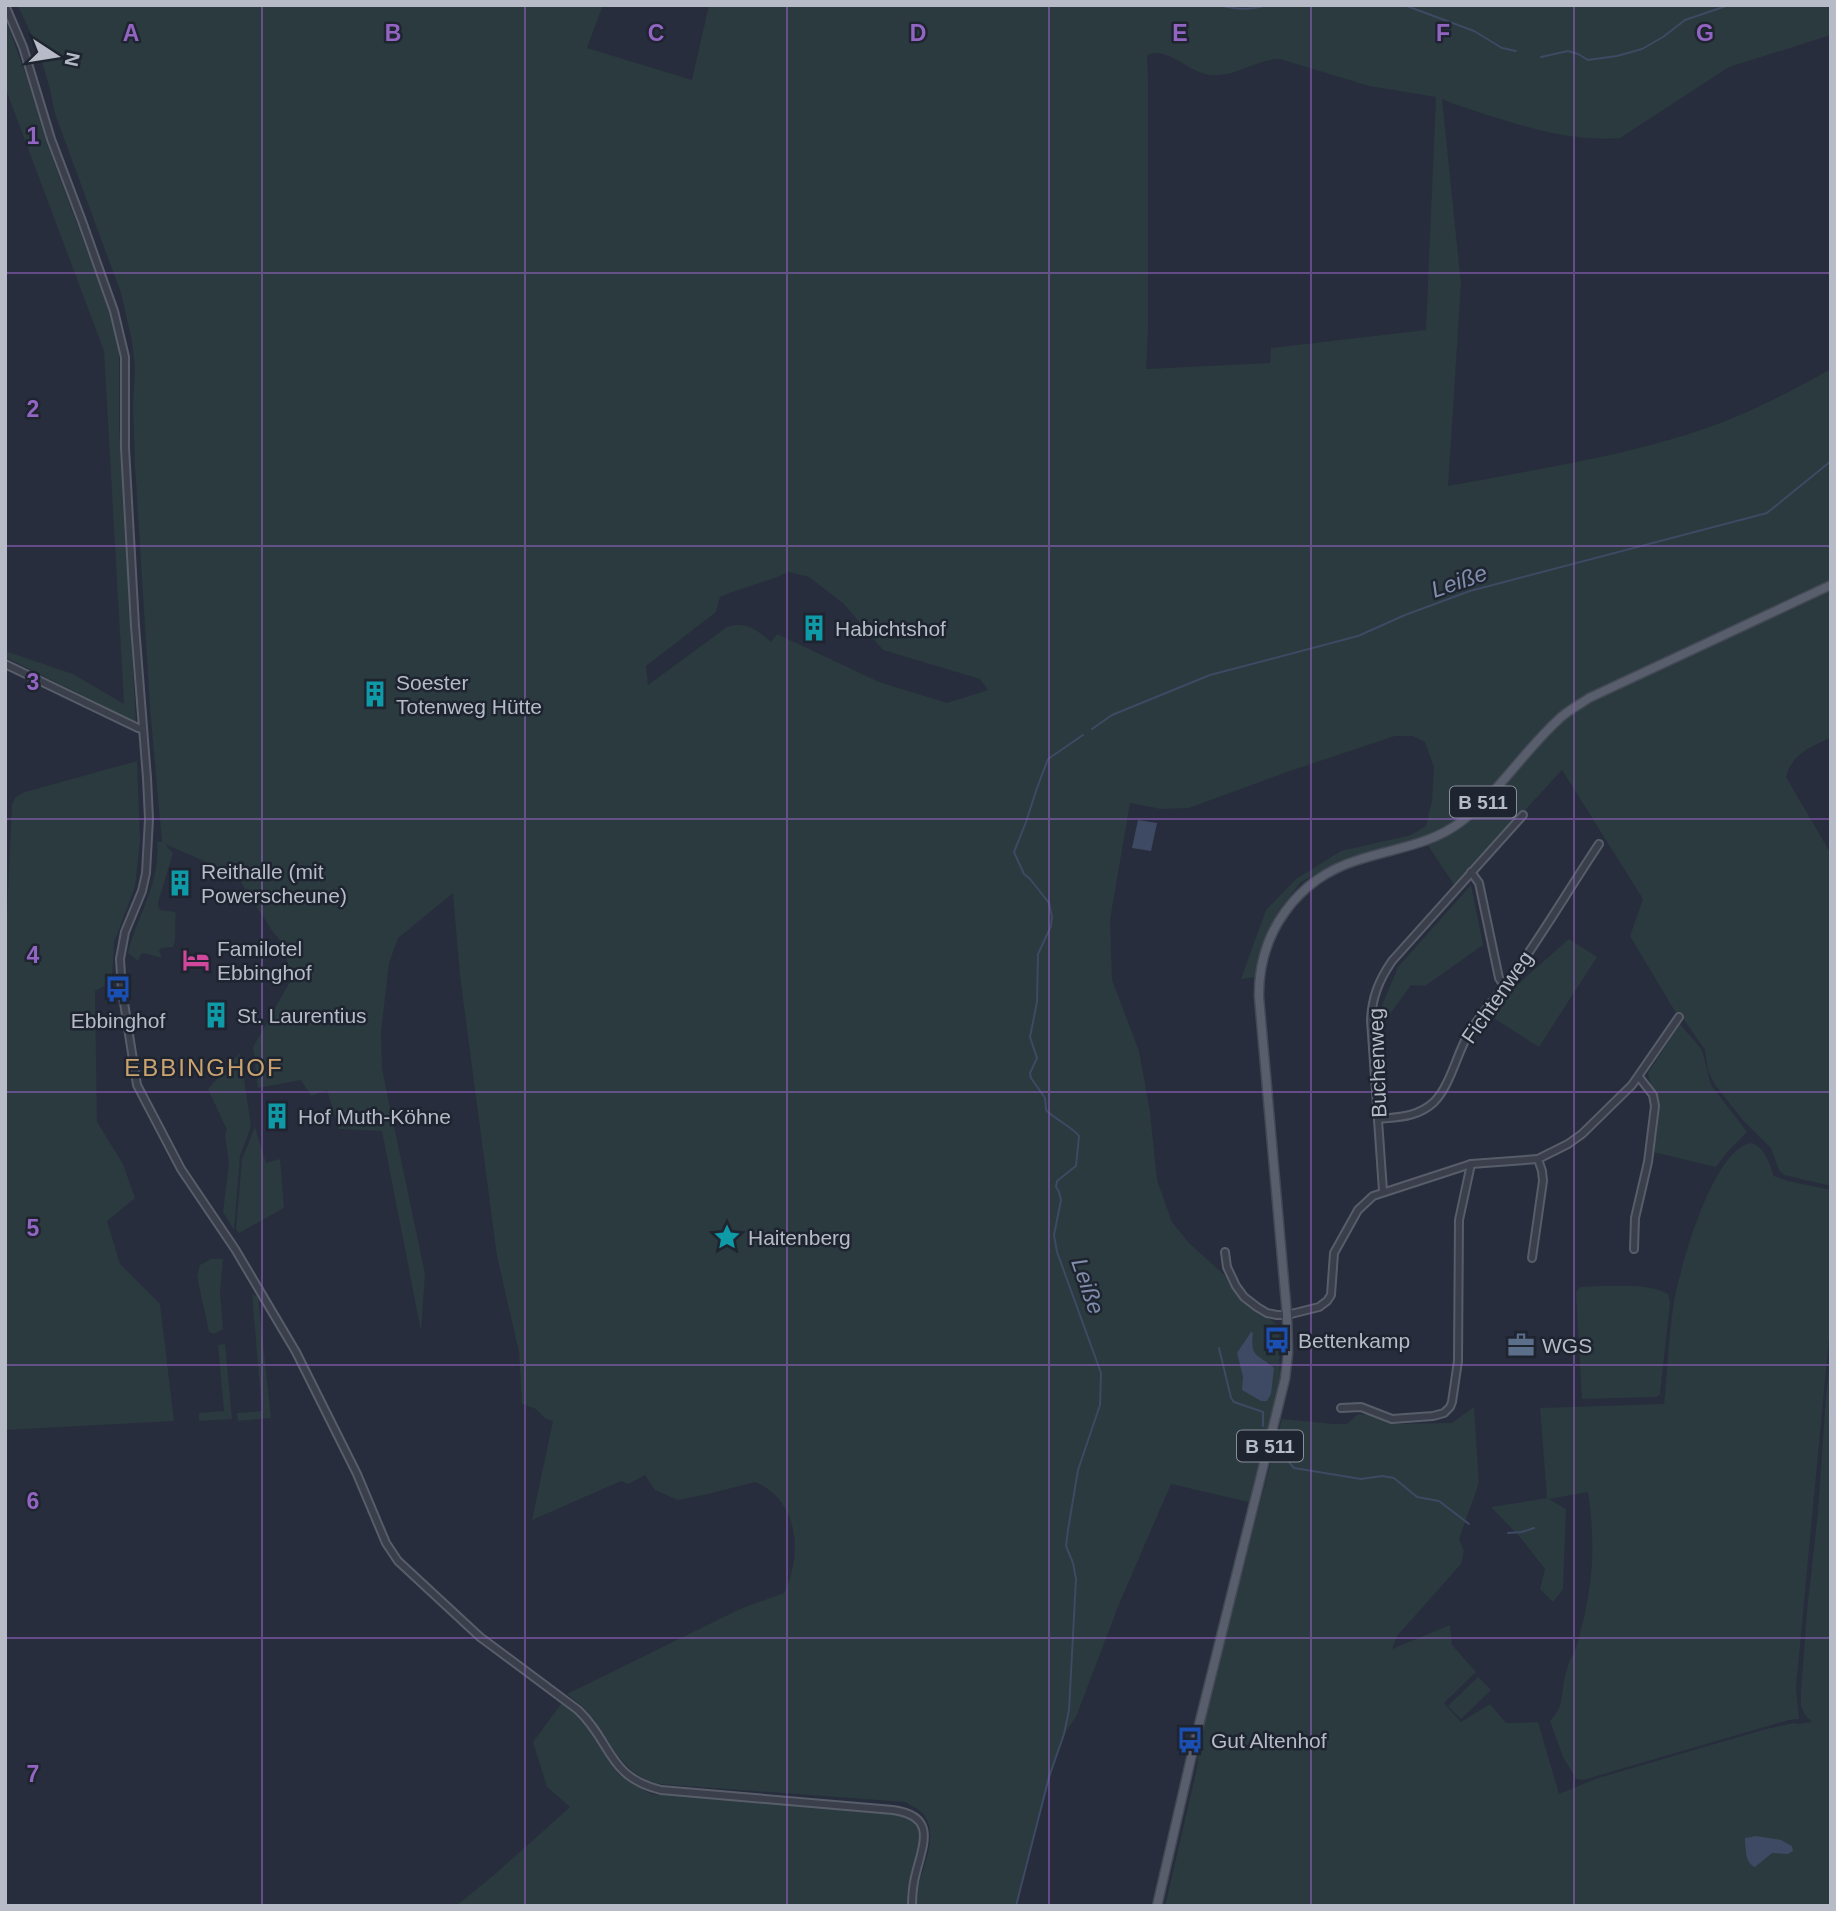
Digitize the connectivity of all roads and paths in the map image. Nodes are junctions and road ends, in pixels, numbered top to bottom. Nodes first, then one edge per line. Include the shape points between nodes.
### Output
1 (5, 5) edge
2 (1831, 585) edge
3 (5, 664) edge
4 (143, 729) junction
5 (1523, 815) dead end
6 (1599, 844) dead end
7 (1471, 872) junction
8 (1504, 987) junction
9 (1679, 1017) dead end
10 (1639, 1077) junction
11 (1378, 1119) junction
12 (1538, 1158) junction
13 (1471, 1164) junction
14 (1383, 1191) junction
15 (1634, 1249) dead end
16 (1224, 1252) dead end
17 (1531, 1258) dead end
18 (1287, 1315) junction
19 (1341, 1408) dead end
20 (912, 1906) edge
21 (1157, 1906) edge

1 - 4 street via 123,346
2 - 18 main road, B 511 via 1589,698 1555,723 1453,827 1419,844 1341,866 1313,883 1289,906 1267,945 1259,990
3 - 4 street
4 - 20 street via 149,802 147,864 120,959 137,1085 181,1169 292,1343 392,1553 480,1637 584,1716 612,1759 633,1780 661,1790 912,1815 924,1836
5 - 7 street, Buchenweg
6 - 8 street, Fichtenweg
7 - 8 street via 1479,883
7 - 11 street, Buchenweg via 1392,961 1377,988 1371,1020
8 - 11 street, Fichtenweg via 1465,1039 1437,1099 1417,1114
9 - 10 street
10 - 12 street via 1575,1140
10 - 15 street via 1653,1095 1655,1106 1635,1218
11 - 14 street, Buchenweg
12 - 13 street
12 - 17 street via 1542,1181
13 - 14 street
13 - 19 street via 1460,1214 1458,1361 1447,1410 1433,1416 1392,1419 1361,1407
14 - 18 street via 1358,1210 1336,1249 1327,1301 1316,1309
16 - 18 street via 1244,1297 1267,1313
18 - 21 main road, B 511 via 1281,1399

